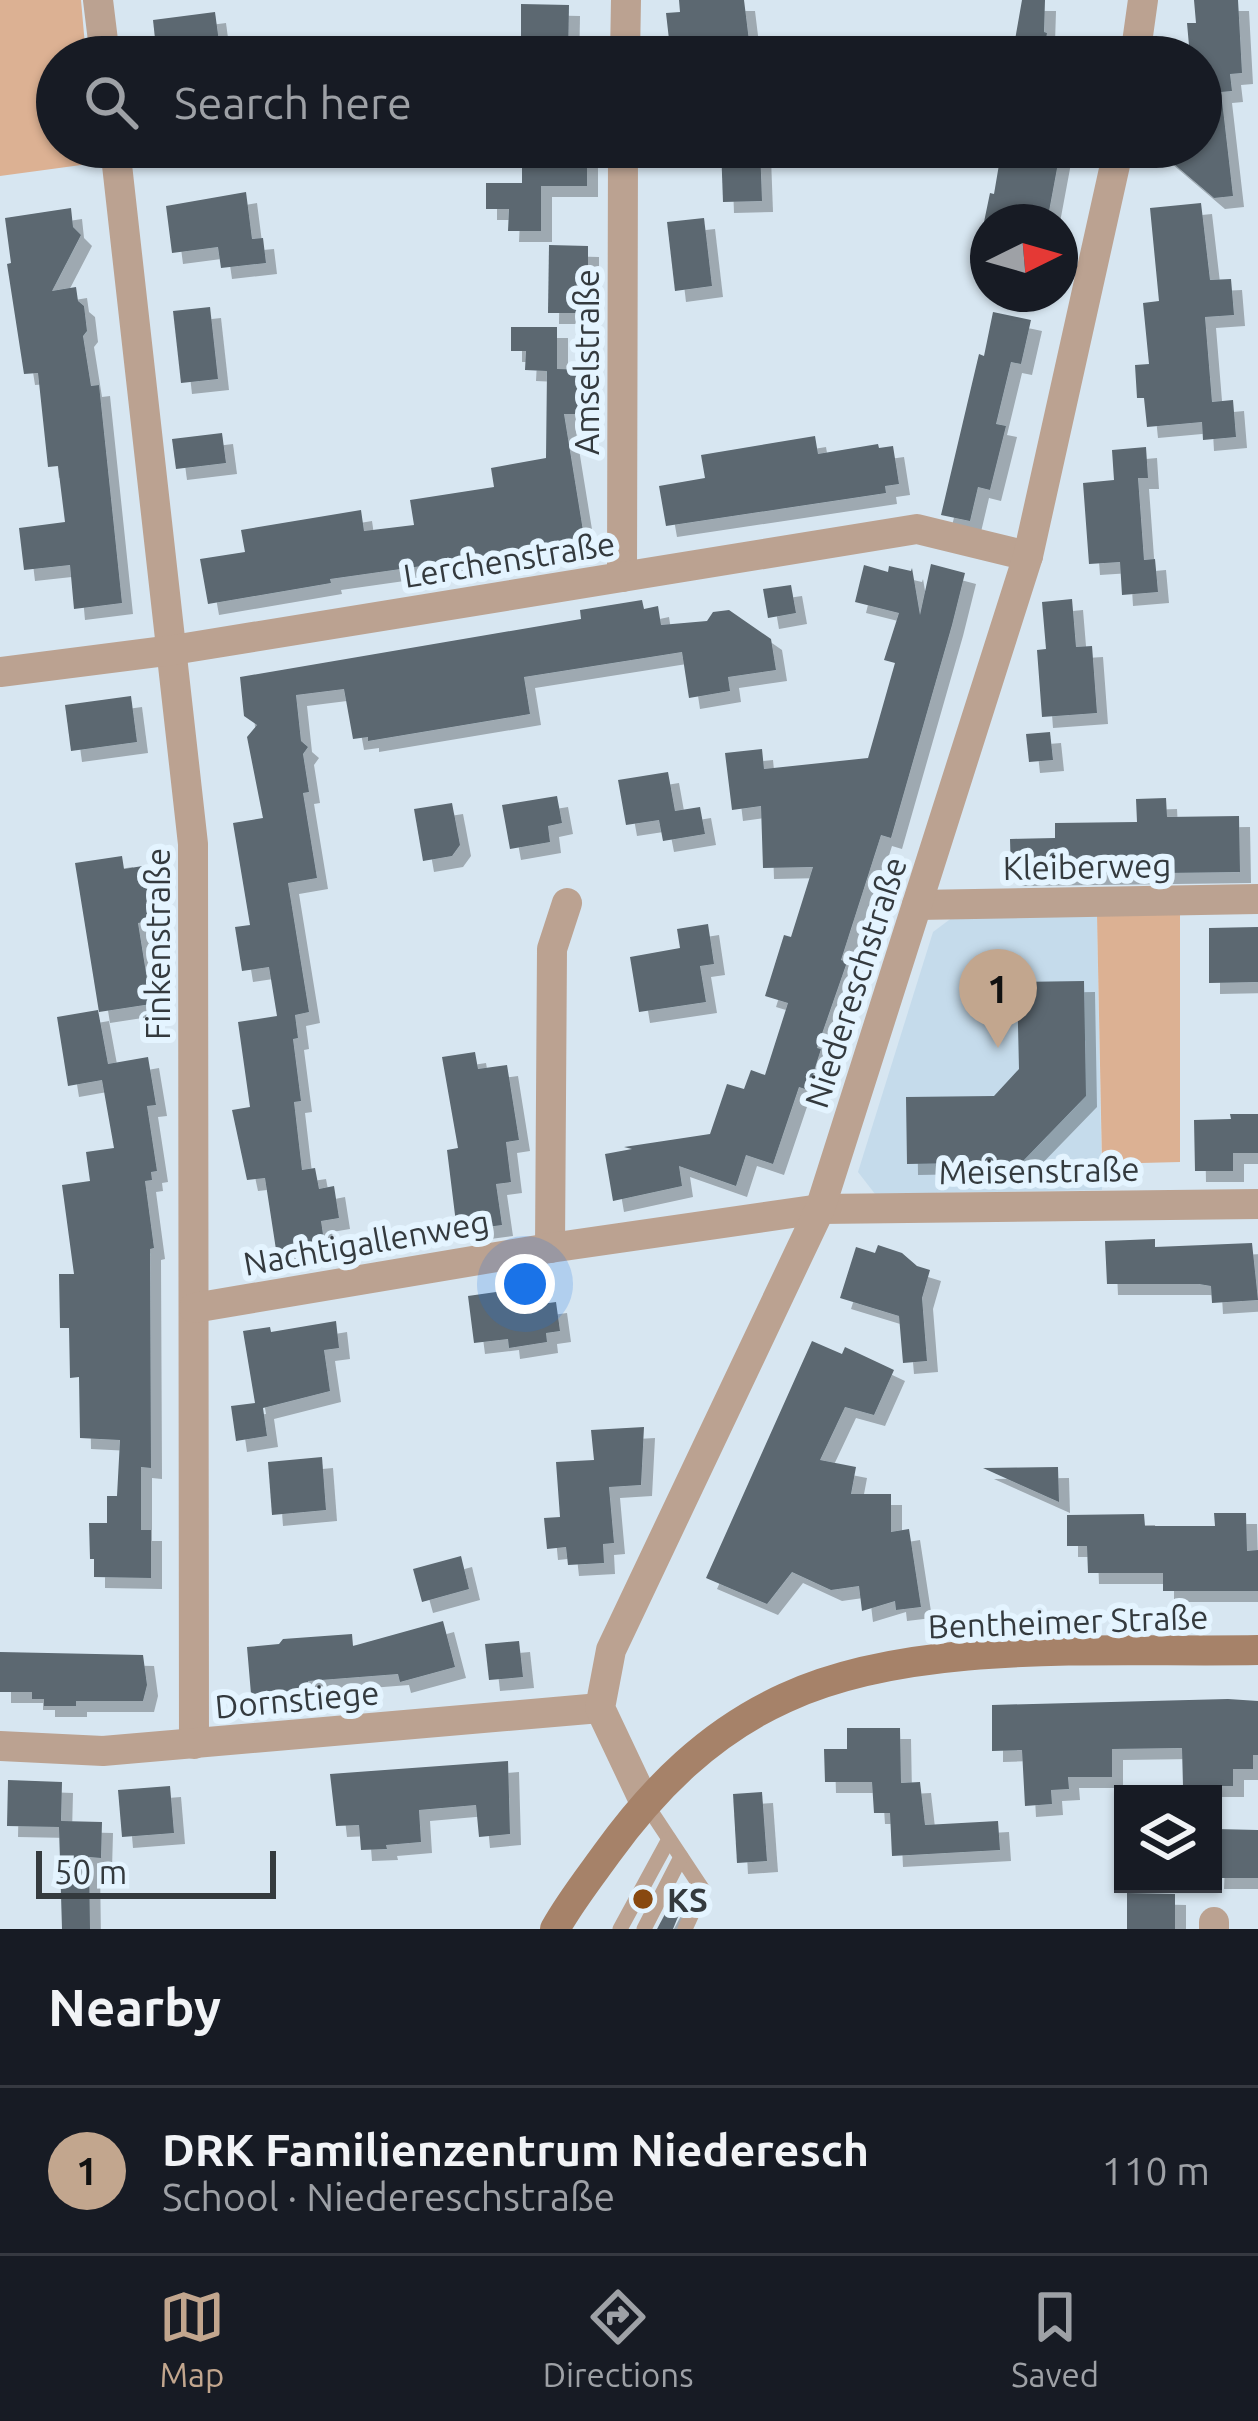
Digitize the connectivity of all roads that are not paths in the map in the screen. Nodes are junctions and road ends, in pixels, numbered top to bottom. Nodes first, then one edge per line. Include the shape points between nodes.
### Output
1 (98, 0) edge
2 (626, 0) edge
3 (1143, 0) edge
4 (102, 36) edge
5 (625, 36) edge
6 (1138, 36) edge
7 (117, 168) edge
8 (623, 168) edge
9 (1114, 168) edge
10 (1028, 556) junction
11 (622, 577) junction
12 (173, 650) junction
13 (0, 672) edge
14 (1258, 899) edge
15 (567, 903) dead end
16 (916, 905) junction
17 (1258, 1204) edge
18 (820, 1209) junction
19 (550, 1248) junction
20 (194, 1308) junction
21 (1258, 1650) edge
22 (600, 1708) junction
23 (194, 1744) junction
24 (0, 1746) edge
25 (644, 1802) junction
26 (669, 1839) junction
27 (681, 1857) junction
28 (556, 1929) edge
29 (620, 1929) edge
30 (644, 1929) edge
31 (685, 1929) edge

1 - 4 street
2 - 5 street
3 - 6 street
7 - 12 street, Finkenstraße
8 - 11 street, Amselstraße
9 - 10 street, Niedereschstraße
10 - 11 street, Lerchenstraße via 917,530
10 - 16 street, Niedereschstraße
11 - 12 street, Lerchenstraße
12 - 13 street, Lerchenstraße
12 - 20 street, Finkenstraße via 193,844
14 - 16 street, Kleiberweg
15 - 19 street via 552,949
16 - 18 street, Niedereschstraße
17 - 18 street, Meisenstraße
18 - 19 street, Nachtigallenweg
18 - 22 street, Niedereschstraße via 611,1650
19 - 20 street, Nachtigallenweg
20 - 23 street, Finkenstraße
21 - 25 main road, Bentheimer Straße via 989,1654 876,1669 785,1697 700,1749
22 - 23 street, Dornstiege
22 - 25 street
23 - 24 street, Dornstiege via 103,1751
25 - 26 lane
25 - 28 main road, Bentheimer Straße
26 - 27 lane
26 - 29 lane
27 - 30 lane
27 - 31 lane via 703,1890

